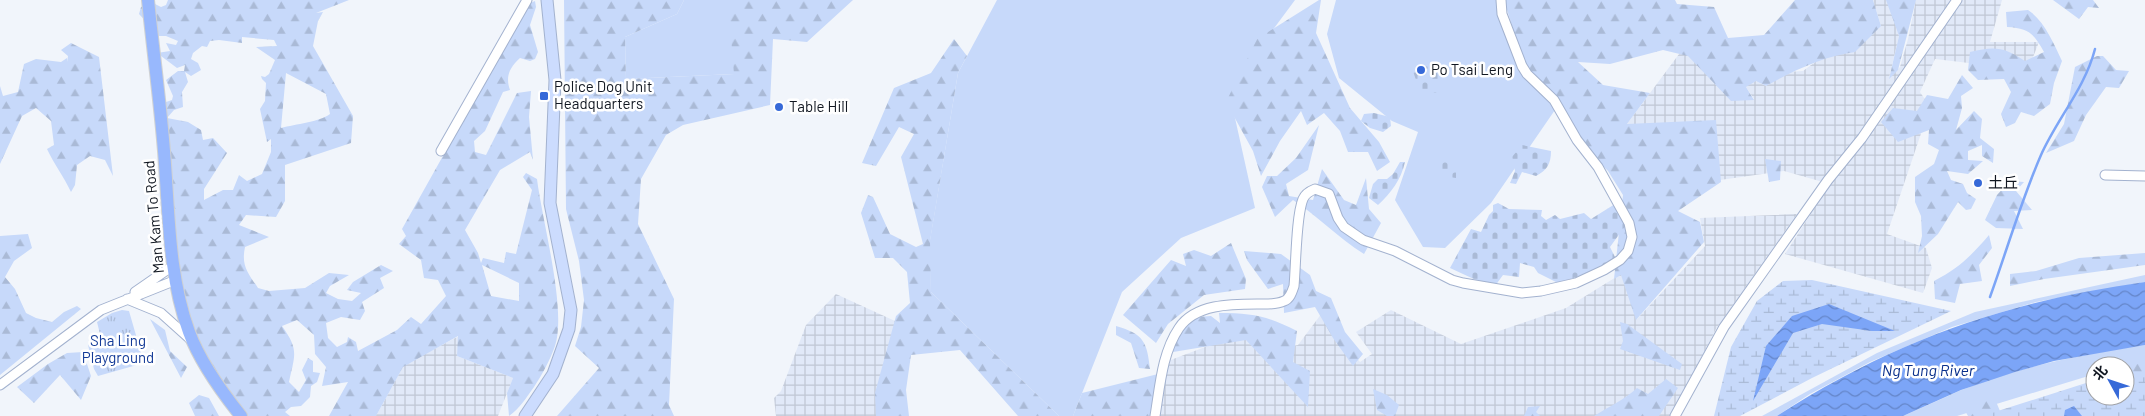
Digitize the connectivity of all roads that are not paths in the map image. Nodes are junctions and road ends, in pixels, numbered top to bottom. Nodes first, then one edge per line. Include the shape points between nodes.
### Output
1 (148, 0) edge
2 (527, 0) edge
3 (548, 0) edge
4 (1502, 0) edge
5 (1957, 0) edge
6 (441, 151) dead end
7 (2105, 175) dead end
8 (2145, 176) edge
9 (174, 265) junction
10 (176, 280) junction
11 (127, 299) junction
12 (194, 343) junction
13 (0, 385) edge
14 (240, 416) edge
15 (525, 416) edge
16 (1155, 416) edge
17 (1675, 416) edge

1 - 9 main road, Man Kam To Road
2 - 6 street
3 - 15 street via 555,80 550,203 571,310 569,329 553,374
4 - 16 street via 1502,14 1522,66 1554,100 1577,140 1598,167 1629,223 1632,237 1628,251 1604,270 1576,283 1541,291 1522,293 1463,283 1395,251 1363,240 1338,218 1329,194 1314,189 1303,200 1294,286 1290,296 1276,303 1222,305 1185,320 1165,356
5 - 17 street via 1862,138 1828,180 1724,327
7 - 8 street
9 - 10 main road, Man Kam To Road
9 - 11 street
10 - 11 street
10 - 12 main road, Man Kam To Road
11 - 12 street via 161,313
11 - 13 street via 101,310
12 - 14 main road, Man Kam To Road

